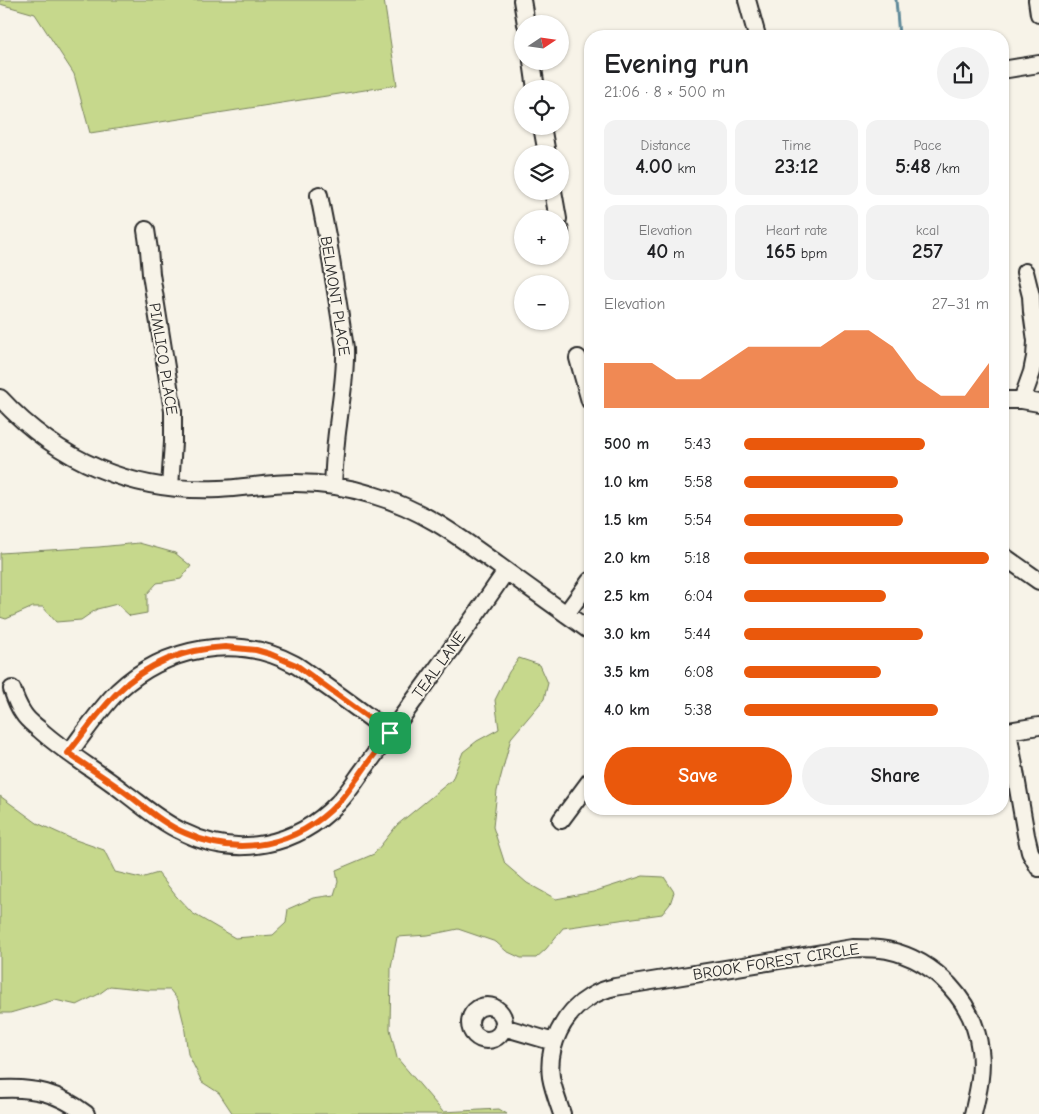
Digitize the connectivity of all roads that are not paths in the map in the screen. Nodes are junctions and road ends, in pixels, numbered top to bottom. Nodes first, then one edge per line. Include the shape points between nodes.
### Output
1 (522, 0) edge
2 (748, 0) edge
3 (1037, 0) edge
4 (1039, 14) edge
5 (524, 15) edge
6 (756, 30) edge
7 (1039, 64) edge
8 (1009, 69) edge
9 (319, 195) dead end
10 (146, 230) dead end
11 (1025, 272) dead end
12 (578, 358) dead end
13 (584, 380) edge
14 (1009, 400) edge
15 (1022, 400) junction
16 (1039, 403) edge
17 (4, 409) edge
18 (334, 486) junction
19 (170, 487) junction
20 (1009, 560) edge
21 (506, 570) junction
22 (1039, 582) edge
23 (584, 590) edge
24 (566, 614) junction
25 (584, 627) edge
26 (12, 689) dead end
27 (1039, 726) edge
28 (1009, 731) edge
29 (390, 733) junction
30 (1009, 752) edge
31 (68, 753) junction
32 (584, 788) edge
33 (561, 820) dead end
34 (1039, 868) edge
35 (503, 1027) dead end
36 (554, 1042) junction
37 (0, 1088) edge
38 (86, 1114) edge
39 (562, 1114) edge
40 (974, 1114) edge

1 - 5 street
2 - 6 street
3 - 4 street
7 - 8 street
9 - 18 street, BELMONT PLACE via 346,363
10 - 19 street, PIMLICO PLACE via 173,411
11 - 15 street via 1032,296 1036,341 1032,372
12 - 13 street
14 - 15 street
15 - 16 street
17 - 19 street via 56,447 83,462 142,483
18 - 19 street via 296,483 218,489
18 - 21 street via 387,499 428,517
20 - 22 street
21 - 24 street
21 - 29 street, TEAL LANE
23 - 24 street
24 - 25 street
26 - 31 street, TEAL LANE via 26,718
27 - 28 street
29 - 31 street via 288,662 256,650 218,647 181,654 140,673 117,692
29 - 31 street, TEAL LANE via 346,794 325,815 302,831 258,845 226,846 184,833
30 - 34 street via 1030,852
32 - 33 street
35 - 36 street
36 - 39 street, BROOK FOREST CIRCLE via 551,1074
36 - 40 street, BROOK FOREST CIRCLE via 566,1018 577,1007 601,991 615,987 853,948 888,950 921,962 936,973 951,987 971,1017 980,1050 981,1071
37 - 38 street via 50,1094

